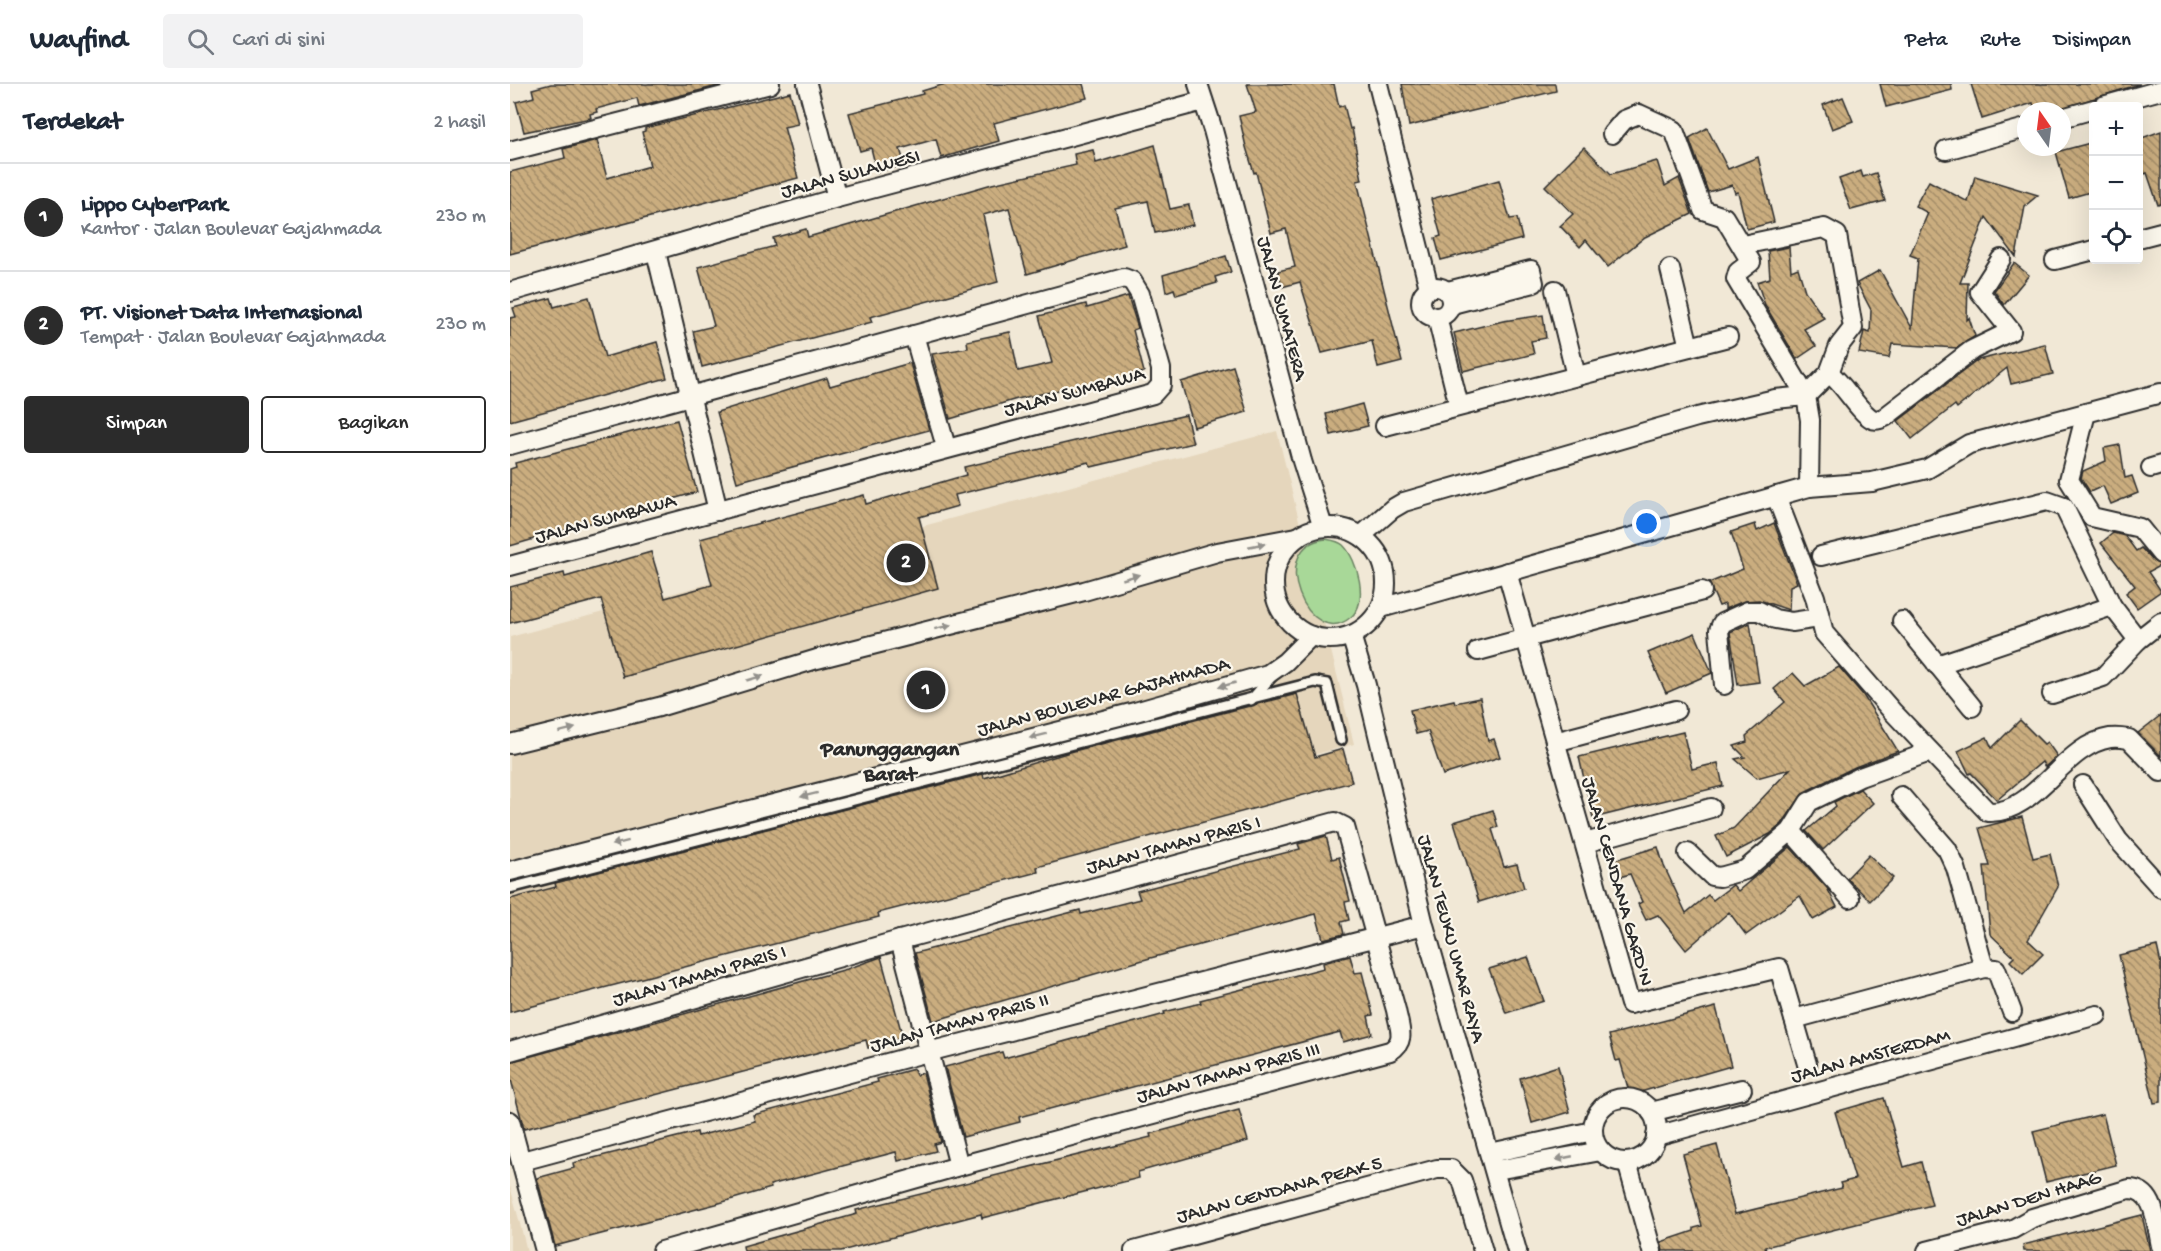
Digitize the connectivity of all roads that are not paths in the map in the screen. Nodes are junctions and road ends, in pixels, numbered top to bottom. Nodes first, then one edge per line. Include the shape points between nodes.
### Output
1 (770, 84) edge
2 (807, 84) edge
3 (1378, 84) edge
4 (2161, 90) edge
5 (1200, 92) edge
6 (2118, 102) edge
7 (2089, 110) edge
8 (2071, 115) edge
9 (2017, 130) edge
10 (1612, 134) dead end
11 (1946, 150) dead end
12 (510, 151) edge
13 (837, 198) junction
14 (2161, 232) edge
15 (2143, 237) edge
16 (1743, 245) junction
17 (2089, 251) edge
18 (656, 252) junction
19 (2001, 259) dead end
20 (2055, 260) dead end
21 (1670, 269) dead end
22 (1429, 288) junction
23 (1556, 290) dead end
24 (510, 292) edge
25 (1437, 317) junction
26 (914, 335) junction
27 (1728, 337) dead end
28 (1689, 347) junction
29 (1829, 373) junction
30 (1576, 376) junction
31 (2161, 393) edge
32 (1806, 396) junction
33 (690, 397) junction
34 (1459, 406) junction
35 (2086, 413) junction
36 (1385, 426) dead end
37 (510, 445) edge
38 (946, 447) junction
39 (1809, 487) junction
40 (1776, 496) junction
41 (718, 511) junction
42 (1323, 527) junction
43 (1361, 536) junction
44 (1297, 537) junction
45 (2161, 554) edge
46 (1821, 556) dead end
47 (510, 566) edge
48 (1507, 572) junction
49 (1702, 591) dead end
50 (2112, 606) junction
51 (1381, 608) junction
52 (1818, 618) junction
53 (1902, 621) dead end
54 (2161, 622) edge
55 (1351, 635) junction
56 (1311, 636) junction
57 (1526, 638) junction
58 (2139, 640) junction
59 (1478, 651) dead end
60 (1285, 662) junction
61 (1937, 665) junction
62 (1724, 685) dead end
63 (2052, 694) dead end
64 (1251, 700) junction
65 (1972, 707) dead end
66 (1676, 710) dead end
67 (1341, 740) dead end
68 (1555, 742) junction
69 (510, 744) edge
70 (1930, 752) junction
71 (2161, 772) edge
72 (2083, 785) dead end
73 (1901, 796) dead end
74 (1711, 808) dead end
75 (1791, 831) junction
76 (1585, 843) junction
77 (1688, 853) dead end
78 (510, 871) edge
79 (2158, 881) edge
80 (510, 888) edge
81 (1850, 898) dead end
82 (1416, 927) junction
83 (1377, 937) junction
84 (900, 940) junction
85 (1984, 968) junction
86 (2012, 1012) dead end
87 (2097, 1015) dead end
88 (1794, 1019) junction
89 (510, 1051) edge
90 (928, 1052) junction
91 (1807, 1064) dead end
92 (1742, 1089) dead end
93 (1651, 1112) junction
94 (510, 1121) edge
95 (1593, 1131) junction
96 (1656, 1136) junction
97 (1601, 1151) junction
98 (522, 1161) junction
99 (1493, 1162) junction
100 (1627, 1162) junction
101 (959, 1166) junction
102 (2161, 1246) edge
103 (545, 1251) edge
104 (662, 1251) edge
105 (1134, 1251) edge
106 (1483, 1251) edge
107 (1517, 1251) edge
108 (1652, 1251) edge
109 (1927, 1251) edge

1 - 12 street
2 - 13 street
3 - 22 street
4 - 6 street
5 - 13 street, JALAN SULAWESI
5 - 42 street, JALAN SUMATERA
7 - 8 street
9 - 11 street
10 - 16 street via 1624,120 1639,114 1674,130 1703,210 1724,217
13 - 18 street, JALAN SULAWESI
14 - 15 street
16 - 29 street via 1824,228 1838,235 1854,321
16 - 32 street via 1751,262 1742,267 1736,279
17 - 20 street
18 - 24 street, JALAN SULAWESI
18 - 33 street
19 - 29 street via 1980,292 2011,331 1972,350 1885,417 1870,418
21 - 28 street
22 - 25 street via 1422,296 1421,306 1427,315
22 - 25 street via 1439,286 1450,298 1447,313
23 - 30 street
25 - 34 street
26 - 33 street, JALAN SUMBAWA
26 - 38 street
26 - 38 street, JALAN SUMBAWA via 1124,278 1132,280 1140,294 1162,378 1158,391
27 - 28 street
28 - 30 street
29 - 32 street
30 - 34 street
31 - 35 street
32 - 39 street via 1810,420
32 - 43 street via 1697,417 1404,502
33 - 37 street, JALAN SUMBAWA
33 - 41 street
34 - 36 street
35 - 39 street via 1969,444 1928,469 1872,482
35 - 45 street via 2069,480 2098,520 2140,528
38 - 41 street, JALAN SUMBAWA
39 - 40 street
40 - 48 street
40 - 52 street via 1815,597
41 - 47 street, JALAN SUMBAWA
42 - 43 street via 1336,526
42 - 44 street
43 - 51 street via 1380,555 1385,568
44 - 56 street via 1287,546 1275,570 1275,597 1288,621
69 -> 44 street via 659,707 817,659 1084,591 1217,552
46 - 50 street via 2047,501 2064,507
48 - 51 street
48 - 57 street, JALAN CENDANA GARD'N
49 - 57 street
50 - 58 street
50 - 61 street
51 - 55 street via 1363,629
52 - 62 street via 1792,622 1748,611 1722,623 1719,630
52 - 70 street via 1824,633
53 - 61 street
54 - 58 street
55 - 56 street via 1338,639
55 - 82 street, JALAN TEUKU UMAR RAYA via 1366,685
56 - 60 street, JALAN BOULEVAR GAJAHMADA
57 - 59 street
57 - 68 street, JALAN CENDANA GARD'N
58 - 63 street via 2103,676
60 - 64 lane
60 -> 78 street, JALAN BOULEVAR GAJAHMADA via 1268,674 1135,712
61 - 65 street
64 - 67 lane via 1315,682 1327,684
64 - 80 lane
66 - 68 street
68 - 76 street, JALAN CENDANA GARD'N
70 - 71 street via 1988,812 1999,813 2020,803 2086,747 2110,738 2129,739
70 - 75 street via 1860,777 1809,802
72 - 79 street via 2118,840
73 - 85 street via 1947,849
74 - 76 street
75 - 77 street via 1738,874 1712,876
75 - 81 street
76 - 88 street, JALAN CENDANA GARD'N via 1630,1004 1779,968
82 - 83 street, JALAN TAMAN PARIS II
82 - 99 street, JALAN TEUKU UMAR RAYA
83 - 84 street, JALAN TAMAN PARIS I via 1347,830 1335,822
83 - 90 street, JALAN TAMAN PARIS II
83 - 101 street, JALAN TAMAN PARIS III via 1402,1037 1390,1051
84 - 89 street, JALAN TAMAN PARIS I
84 - 90 street
85 - 86 street via 1996,969
85 - 88 street
87 - 96 street, JALAN AMSTERDAM
88 - 91 street, JALAN CENDANA GARD'N
90 - 98 street, JALAN TAMAN PARIS II
90 - 101 street
92 - 93 street
93 - 95 street via 1635,1100 1615,1100 1599,1112
93 - 96 street
94 - 98 street
95 - 97 street
95 - 99 street
96 - 100 street via 1646,1154
97 -> 99 street
97 - 100 street
98 - 103 street
99 - 107 street, JALAN TEUKU UMAR RAYA
100 - 108 street
101 - 104 street, JALAN TAMAN PARIS III
102 - 109 street, JALAN DEN HAAG via 2149,1197 2129,1189 2032,1218 2013,1229
105 - 106 street, JALAN CENDANA PEAK 5 via 1451,1168 1462,1180

